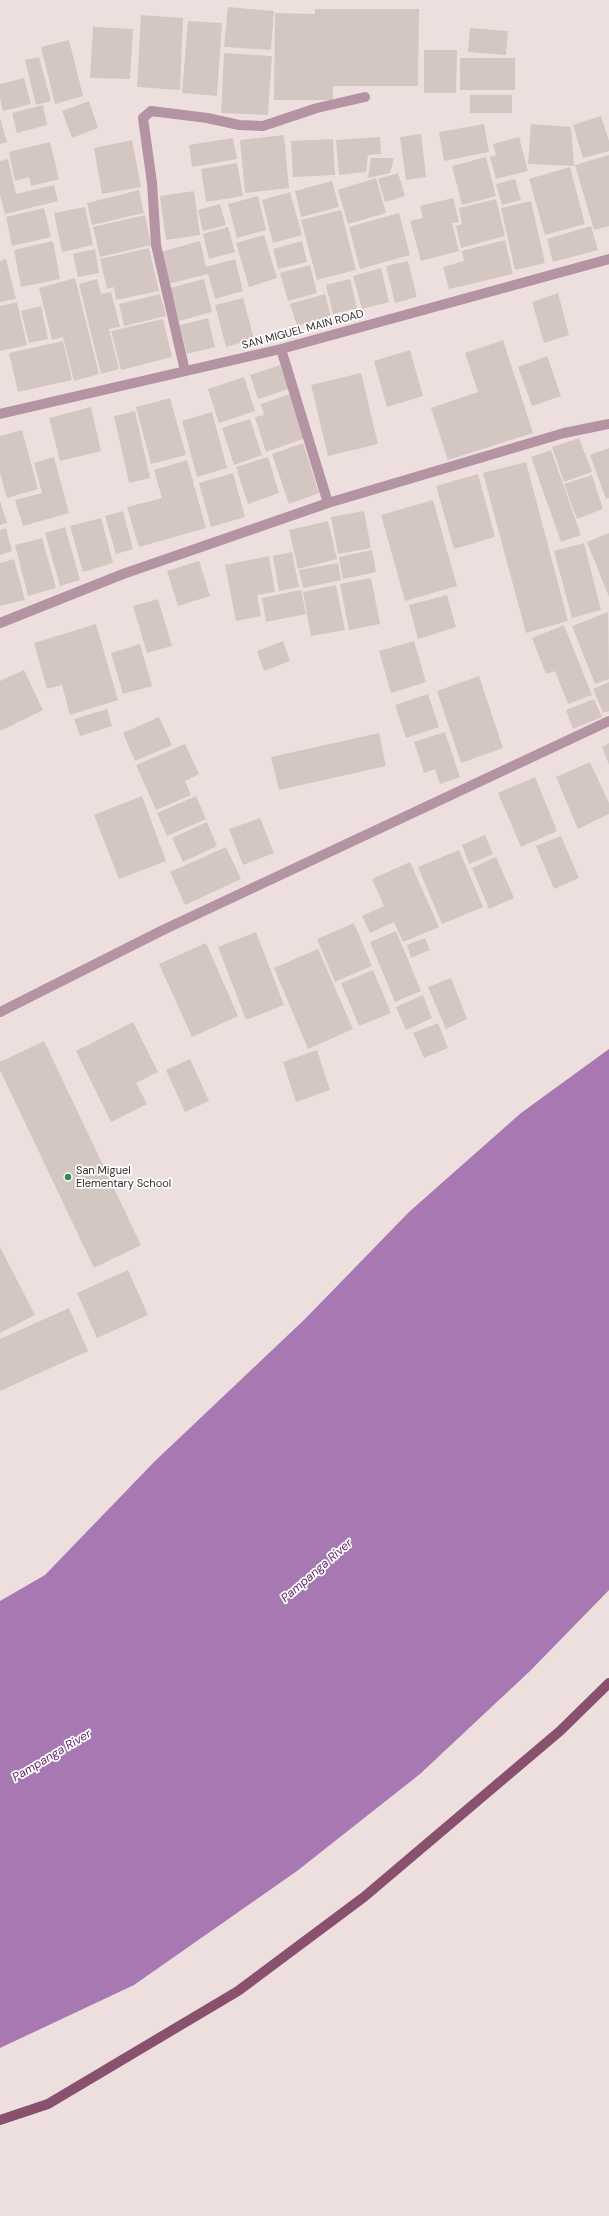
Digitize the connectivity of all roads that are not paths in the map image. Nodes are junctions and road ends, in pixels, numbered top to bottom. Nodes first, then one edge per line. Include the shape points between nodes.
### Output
1 (365, 97) dead end
2 (609, 259) edge
3 (281, 349) junction
4 (185, 371) junction
5 (0, 414) edge
6 (609, 424) edge
7 (328, 503) junction
8 (0, 623) edge
9 (609, 721) edge
10 (0, 1012) edge
11 (609, 1683) edge
12 (0, 2120) edge

1 - 4 street via 317,108 263,126 239,125 151,111 143,118 152,183 156,245
2 - 3 street, SAN MIGUEL MAIN ROAD
3 - 4 street, SAN MIGUEL MAIN ROAD
3 - 7 street
4 - 5 street, SAN MIGUEL MAIN ROAD
6 - 7 street via 564,433
7 - 8 street via 123,574
9 - 10 street via 163,930
11 - 12 main road via 560,1731 364,1897 238,1991 48,2104

